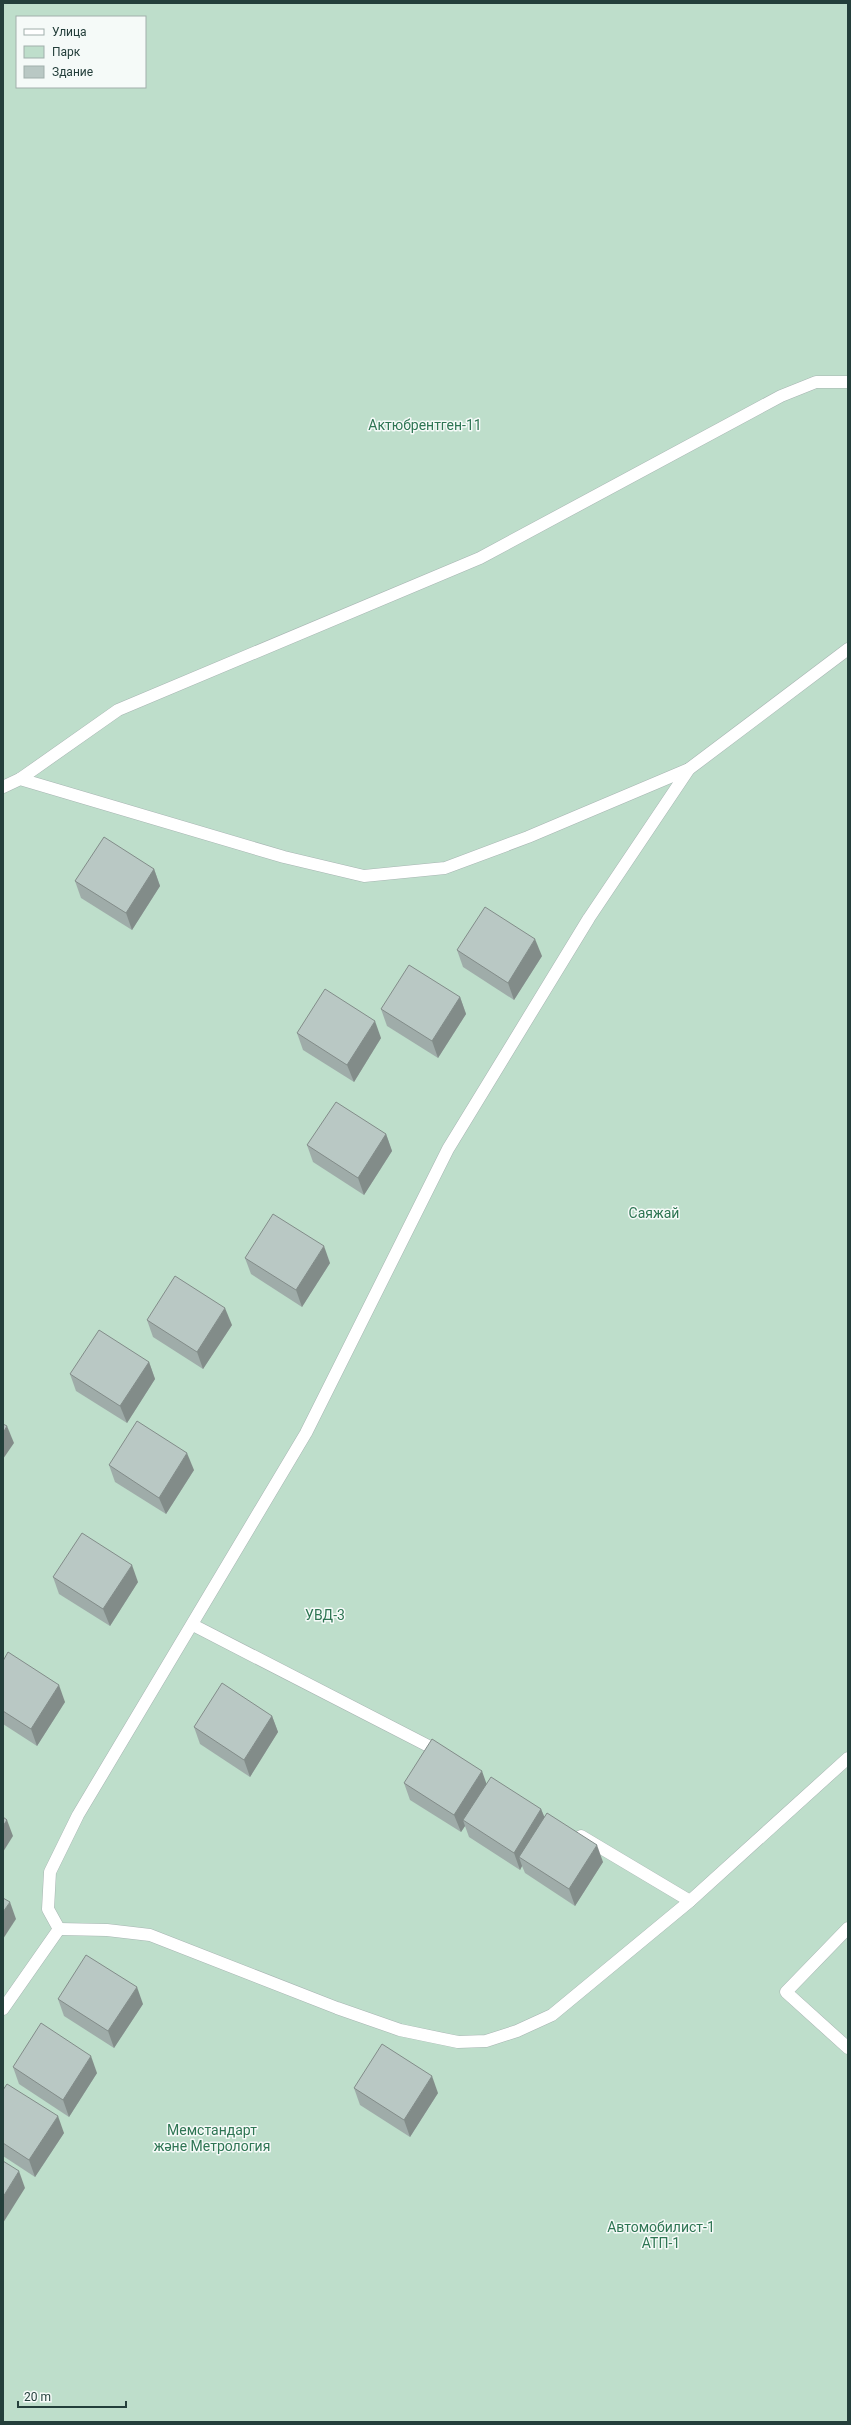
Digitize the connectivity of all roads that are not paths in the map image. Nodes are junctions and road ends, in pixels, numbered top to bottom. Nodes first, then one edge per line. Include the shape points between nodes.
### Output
1 (848, 382) edge
2 (848, 649) edge
3 (689, 769) junction
4 (20, 779) junction
5 (3, 787) edge
6 (193, 1625) junction
7 (848, 1758) edge
8 (454, 1760) edge
9 (569, 1828) edge
10 (690, 1901) junction
11 (848, 1928) edge
12 (59, 1929) junction
13 (3, 2009) edge
14 (848, 2048) edge

1 - 4 street via 816,382 781,396 480,558 118,710
2 - 3 street
3 - 4 street via 528,837 444,868 364,876 284,857
3 - 6 street via 589,918 448,1148 306,1433
4 - 5 street
6 - 8 street
6 - 12 street via 78,1815 50,1872 48,1909
7 - 10 street
9 - 10 street
10 - 12 street via 552,2015 518,2031 486,2041 465,2042 400,2030 150,1935 107,1930
11 - 14 street via 786,1992
12 - 13 street

